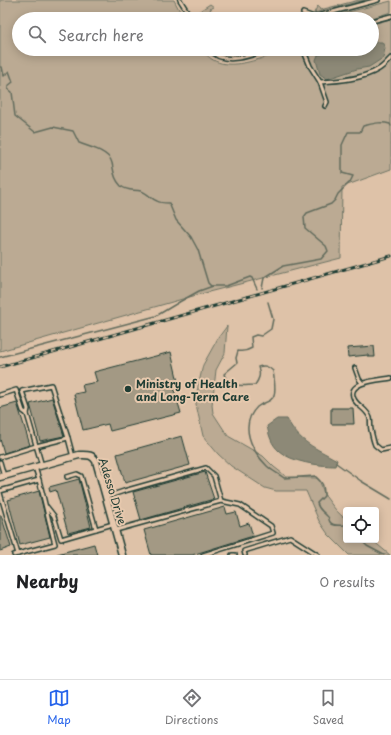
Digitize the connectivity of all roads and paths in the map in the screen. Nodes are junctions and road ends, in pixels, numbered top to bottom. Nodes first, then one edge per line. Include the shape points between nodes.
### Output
1 (180, 0) edge
2 (378, 0) edge
3 (188, 12) edge
4 (335, 12) edge
5 (391, 16) edge
6 (379, 19) edge
7 (218, 56) edge
8 (245, 56) edge
9 (306, 56) edge
10 (391, 58) edge
11 (320, 82) junction
12 (325, 106) dead end
13 (355, 368) dead end
14 (391, 378) edge
15 (362, 383) junction
16 (0, 395) edge
17 (27, 414) junction
18 (68, 438) junction
19 (36, 446) junction
20 (391, 448) edge
21 (0, 456) edge
22 (73, 457) junction
23 (0, 462) edge
24 (42, 466) junction
25 (35, 467) junction
26 (2, 477) edge
27 (67, 477) dead end
28 (39, 480) junction
29 (0, 492) edge
30 (106, 497) junction
31 (221, 501) junction
32 (47, 507) junction
33 (114, 527) junction
34 (96, 529) junction
35 (16, 555) edge
36 (122, 555) edge
37 (203, 555) edge
38 (245, 555) edge
39 (318, 555) edge

1 - 3 lane
2 - 4 lane
5 - 6 lane
7 - 8 lane via 227,59
9 - 11 lane
10 - 11 lane via 381,68 368,75
11 - 12 lane via 327,102
13 - 15 lane
14 - 15 lane
15 - 20 lane via 357,385 353,392 353,399 370,418 370,429 375,445 381,450
16 - 17 lane via 16,390 23,411
17 - 18 lane via 28,409 22,391 51,385
17 - 19 lane
18 - 19 lane
18 - 22 lane
19 - 21 lane
19 - 24 lane
22 - 24 street, Adesso Drive
22 - 30 street, Adesso Drive via 93,457
23 - 26 lane
24 - 25 street, Adesso Drive
25 - 26 street, Adesso Drive
25 - 28 lane
27 - 34 lane via 77,474 81,476
28 - 29 lane
28 - 32 lane
29 - 35 lane
30 - 31 lane via 206,468 214,476
30 - 33 street, Adesso Drive
31 - 33 lane
31 - 37 lane via 240,505 271,526 273,533
32 - 34 lane via 54,516 61,539
32 - 35 lane via 47,518 55,544
33 - 34 lane
33 - 36 street, Adesso Drive
38 - 39 lane via 244,551 290,537

